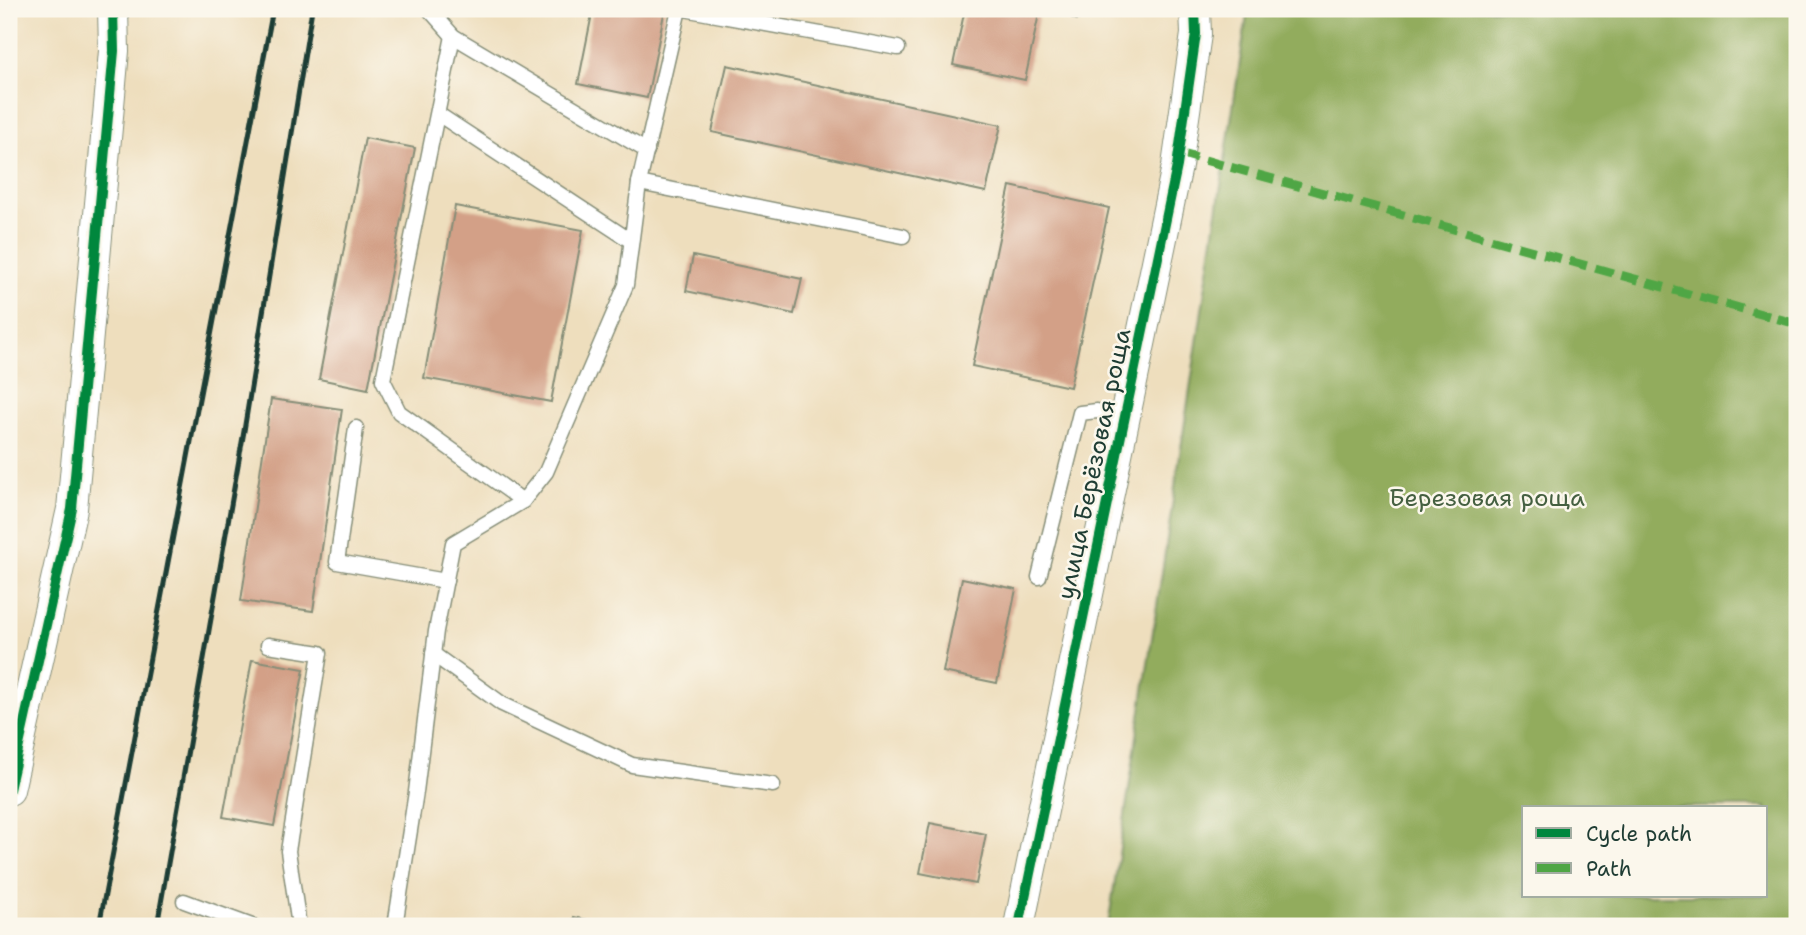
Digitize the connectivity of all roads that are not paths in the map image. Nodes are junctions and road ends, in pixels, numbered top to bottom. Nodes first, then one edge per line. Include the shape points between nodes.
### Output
1 (113, 9) edge
2 (429, 9) edge
3 (681, 9) edge
4 (1195, 9) edge
5 (712, 11) edge
6 (453, 36) junction
7 (898, 48) dead end
8 (439, 114) junction
9 (647, 150) junction
10 (639, 183) junction
11 (903, 236) dead end
12 (631, 241) junction
13 (1125, 417) junction
14 (356, 428) dead end
15 (523, 501) junction
16 (1039, 578) dead end
17 (446, 581) junction
18 (268, 645) dead end
19 (433, 654) junction
20 (773, 785) dead end
21 (9, 790) edge
22 (184, 901) dead end
23 (252, 926) edge
24 (299, 926) edge
25 (395, 926) edge
26 (1019, 926) edge

1 - 21 street via 114,51 72,509
2 - 6 lane
3 - 5 lane
3 - 9 lane
4 - 13 street, улица Берёзовая роща via 1196,34 1177,166
5 - 7 lane
6 - 8 lane
6 - 9 lane
8 - 12 lane
8 - 15 lane via 383,380 399,412
9 - 10 lane
10 - 11 lane
10 - 12 lane
12 - 15 lane via 626,285 545,471
13 - 16 lane via 1080,413
13 - 26 street, улица Берёзовая роща
14 - 17 lane via 337,562
15 - 17 lane via 453,543
17 - 19 lane
18 - 24 lane via 320,653 288,851
19 - 20 lane via 502,704 632,765
19 - 25 lane
22 - 23 lane

